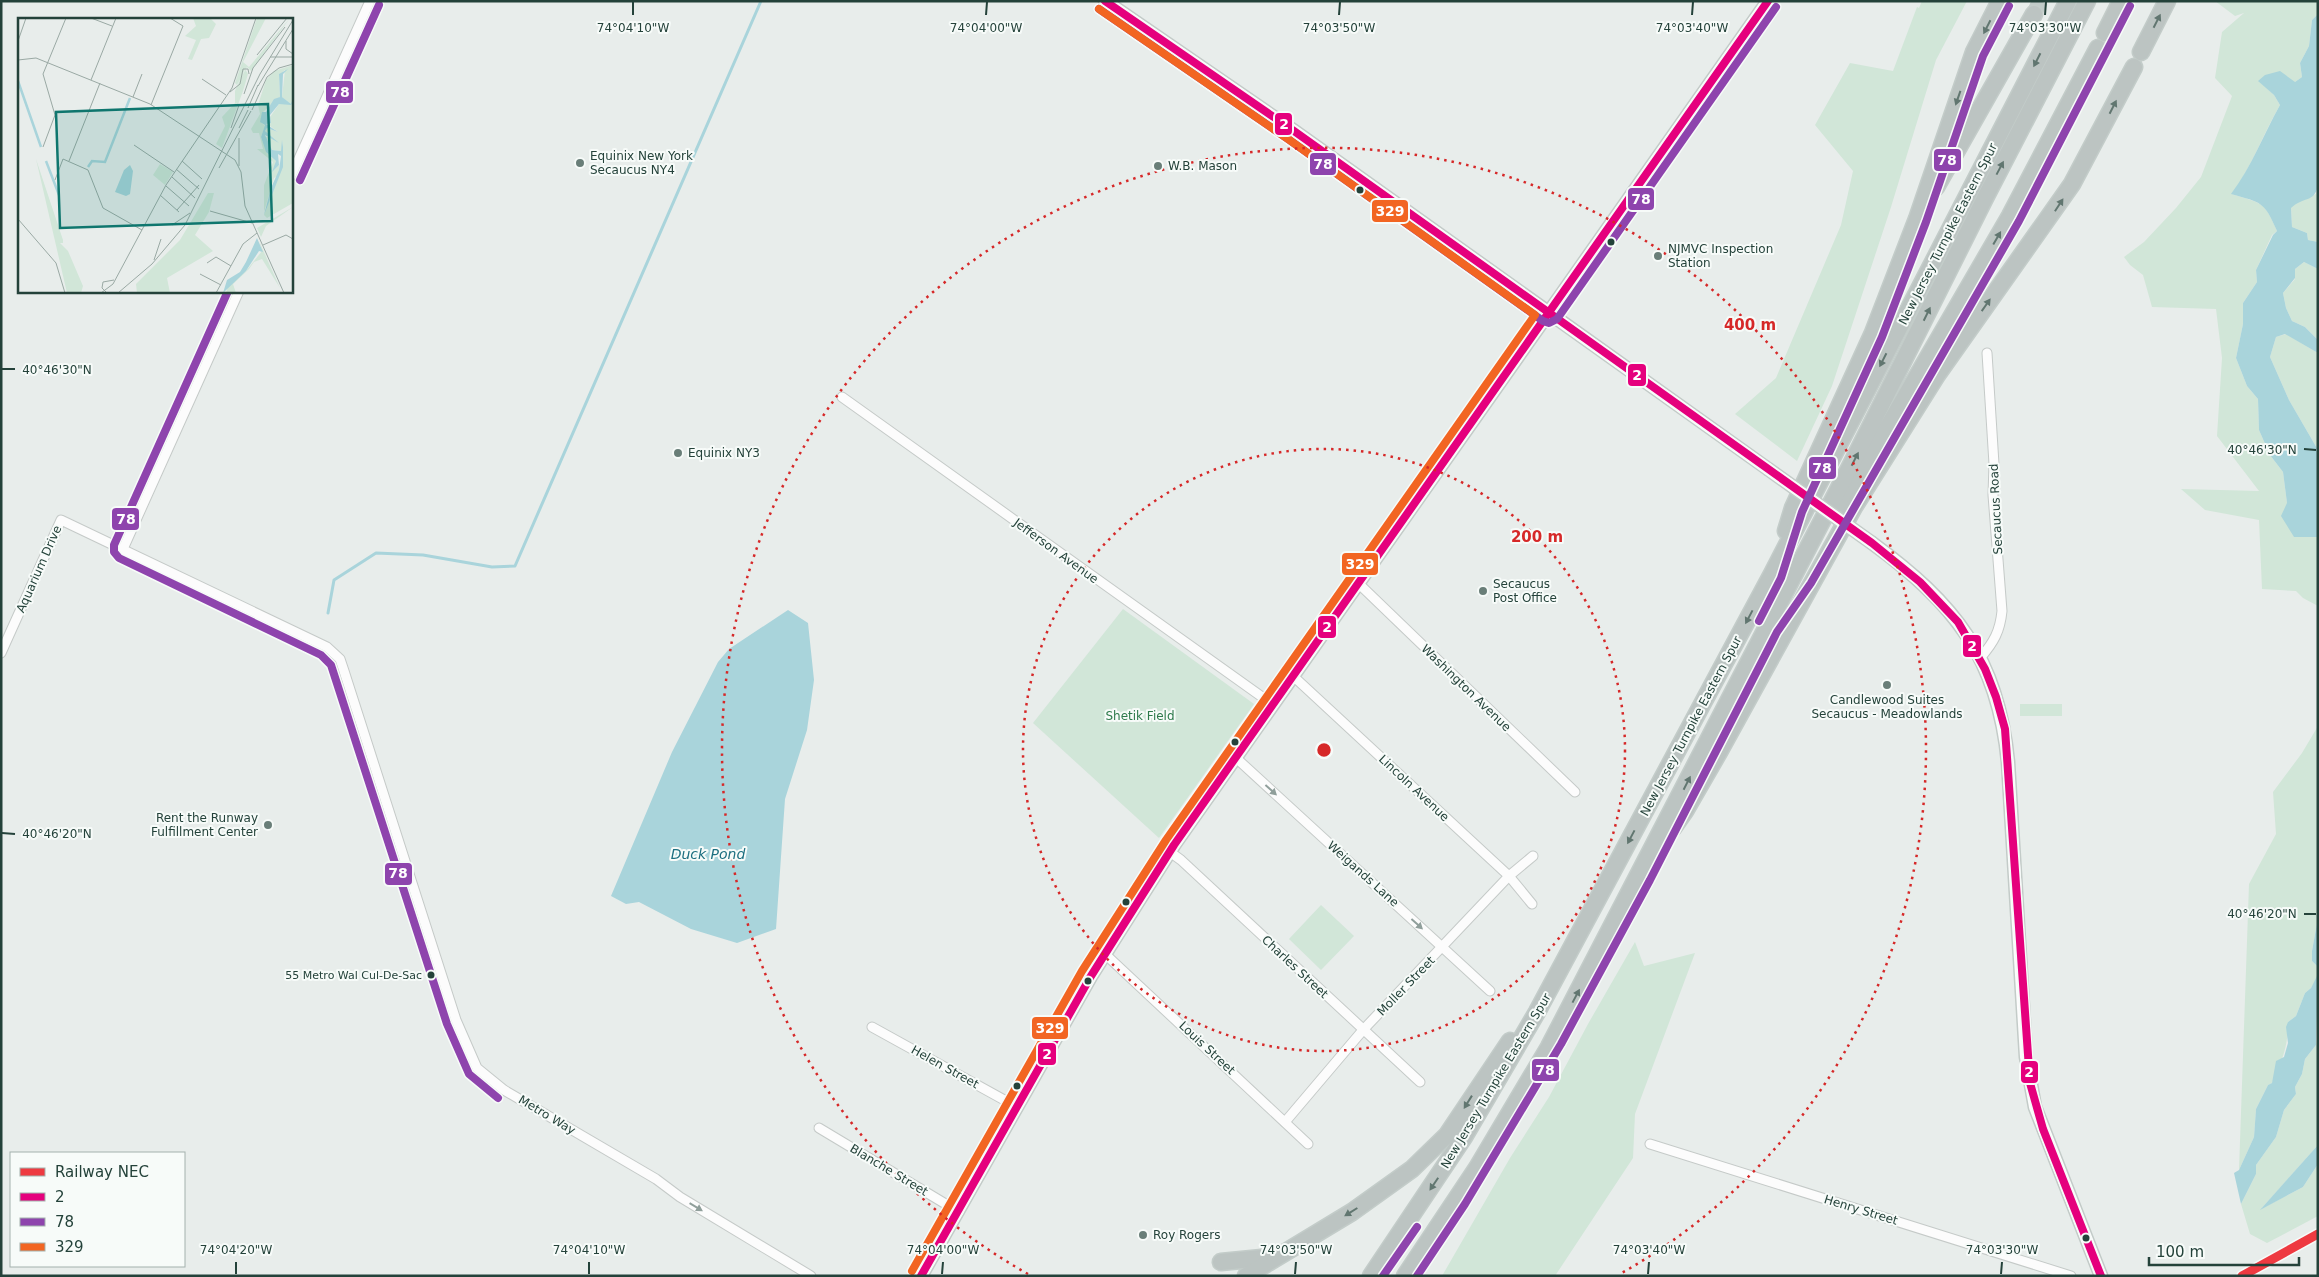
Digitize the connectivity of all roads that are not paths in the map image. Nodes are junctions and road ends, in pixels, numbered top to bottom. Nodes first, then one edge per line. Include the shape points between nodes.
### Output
1 (370, 1) edge
2 (1105, 1) edge
3 (1768, 1) edge
4 (2000, 1) edge
5 (2068, 1) edge
6 (2087, 1) edge
7 (2121, 1) edge
8 (2167, 1) edge
9 (2034, 14) tunnel mouth
10 (2105, 33) dead end
11 (2098, 48) dead end
12 (2141, 52) dead end
13 (2134, 67) dead end
14 (292, 174) edge
15 (1917, 219) junction
16 (239, 292) edge
17 (1549, 313) junction
18 (1988, 353) dead end
19 (842, 397) dead end
20 (123, 549) junction
21 (1772, 574) junction
22 (1358, 582) junction
23 (1768, 627) junction
24 (1, 653) edge
25 (1981, 658) junction
26 (1292, 675) junction
27 (1272, 704) junction
28 (1235, 757) junction
29 (1575, 792) dead end
30 (1170, 852) junction
31 (1533, 856) dead end
32 (1640, 873) junction
33 (1510, 876) junction
34 (1532, 904) dead end
35 (1443, 947) junction
36 (1105, 954) junction
37 (1557, 976) junction
38 (1490, 991) dead end
39 (872, 1026) dead end
40 (1363, 1030) junction
41 (1420, 1082) dead end
42 (1016, 1108) junction
43 (1285, 1122) junction
44 (818, 1128) dead end
45 (1308, 1144) dead end
46 (1650, 1144) dead end
47 (959, 1212) junction
48 (1279, 1256) junction
49 (1220, 1262) dead end
50 (811, 1276) edge
51 (921, 1276) edge
52 (1246, 1276) edge
53 (1371, 1276) edge
54 (1405, 1276) edge
55 (2071, 1276) edge
56 (2101, 1276) edge

1 - 14 street
2 - 17 main road
3 - 17 main road
4 -> 15 highway via 1974,52
5 -> 21 highway, New Jersey Turnpike Eastern Spur
23 -> 6 highway, New Jersey Turnpike Eastern Spur
7 - 10 highway
12 -> 8 highway
9 - 15 highway
23 -> 11 highway via 1802,578 2010,216
32 -> 13 highway via 1685,812 1830,548 1913,413 2072,184
15 - 21 highway via 1860,364 1793,508
16 - 20 street
17 - 22 main road
17 - 25 main road, bridge via 1872,543 1934,594 1960,623
18 - 25 street, Secaucus Road via 2002,611 1995,642
19 - 27 street, Jefferson Avenue
20 - 24 street, Aquarium Drive via 61,520
20 -> 50 street, Metro Way via 327,647 340,659 456,1020 477,1068 504,1090 656,1179 680,1197
21 -> 37 highway, New Jersey Turnpike Eastern Spur
22 - 26 main road
22 - 29 street, Washington Avenue
32 -> 23 highway, New Jersey Turnpike Eastern Spur
25 - 56 main road via 1997,697 2005,729 2030,1083 2043,1129
26 - 27 main road
26 - 33 street, Lincoln Avenue
27 - 28 main road
28 - 30 main road
28 -> 35 street, Weigands Lane
30 - 36 main road
30 - 40 street, Charles Street
31 - 33 street, Moller Street
54 -> 32 highway, New Jersey Turnpike Eastern Spur via 1478,1168 1525,1090
33 - 34 street, Lincoln Avenue
33 - 35 street, Moller Street
35 - 38 street, Weigands Lane
35 - 40 street, Moller Street
36 - 42 main road
36 - 43 street, Louis Street
37 -> 48 highway via 1452,1127 1430,1152 1392,1185
37 -> 53 highway, New Jersey Turnpike Eastern Spur via 1464,1137
39 - 42 street, Helen Street
40 - 41 street, Charles Street
40 - 43 street, Moller Street
42 - 47 main road
43 - 45 street, Louis Street
44 - 47 street, Blanche Street
46 - 55 street, Henry Street
47 - 51 main road
48 - 49 highway
48 - 52 highway

